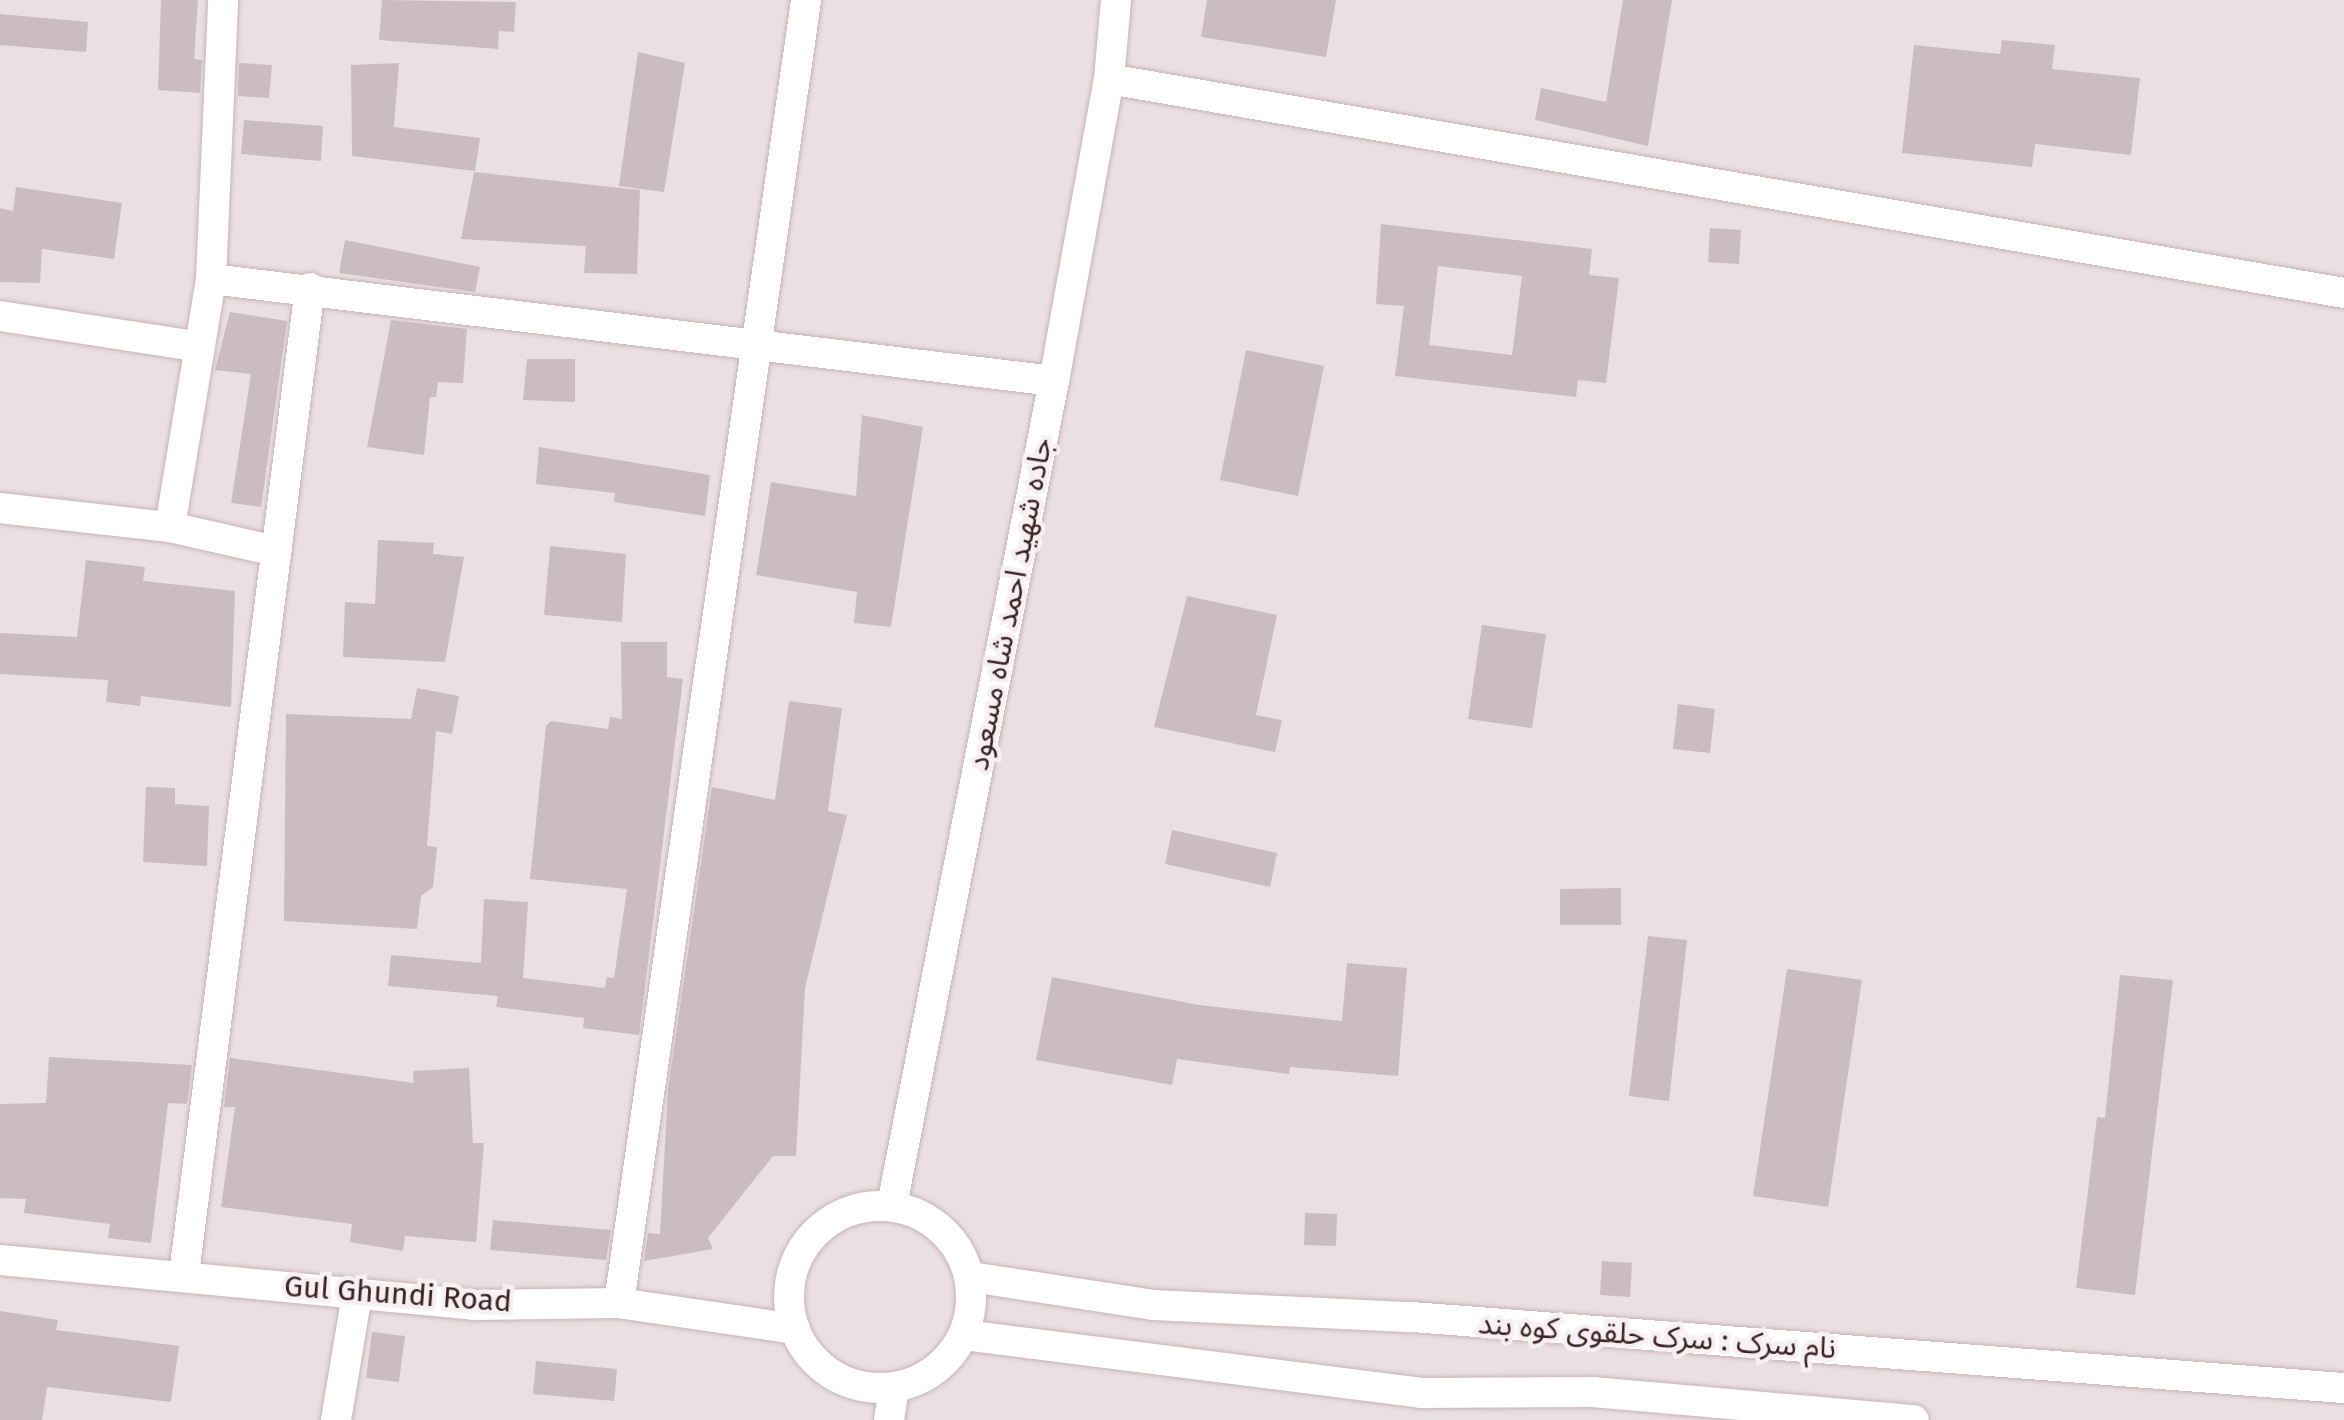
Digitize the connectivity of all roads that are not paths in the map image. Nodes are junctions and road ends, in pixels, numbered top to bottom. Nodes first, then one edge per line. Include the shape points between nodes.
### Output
1 (223, 0) edge
2 (806, 0) edge
3 (1116, 0) edge
4 (1109, 79) junction
5 (211, 279) junction
6 (310, 288) junction
7 (2344, 294) edge
8 (0, 316) edge
9 (758, 341) junction
10 (200, 346) junction
11 (1054, 381) junction
12 (0, 508) edge
13 (170, 528) junction
14 (276, 551) junction
15 (892, 1205) junction
16 (0, 1260) edge
17 (184, 1274) junction
18 (970, 1277) junction
19 (357, 1294) junction
20 (619, 1303) junction
21 (794, 1329) junction
22 (964, 1336) junction
23 (894, 1387) junction
24 (2344, 1388) edge
25 (336, 1420) edge
26 (890, 1420) edge
27 (1914, 1420) edge

1 - 5 street
2 - 9 street
3 - 4 street, جاده شهيد احمد شاه مسعود
4 - 7 street
4 - 11 street, جاده شهيد احمد شاه مسعود
5 - 6 street
5 - 10 street
6 - 9 street
6 - 14 street
8 - 10 street
9 - 11 street
9 - 20 street
10 - 13 street
11 - 15 street, جاده شهيد احمد شاه مسعود
12 - 13 street
13 - 14 street
14 - 17 street
15 - 18 street via 940,1227 960,1249
15 - 21 street via 856,1208 807,1241 790,1284
16 - 17 street, Gul Ghundi Road
17 - 19 street, Gul Ghundi Road
18 - 22 street
18 - 24 street, نام سرک : سرک حلقوی کوه بند via 1153,1305 1412,1317
19 - 20 street, Gul Ghundi Road via 474,1304
19 - 25 street
20 - 21 street, Gul Ghundi Road
21 - 23 street via 810,1356 834,1376
22 - 23 street via 935,1369
22 - 27 street via 1422,1393 1593,1392
23 - 26 street

